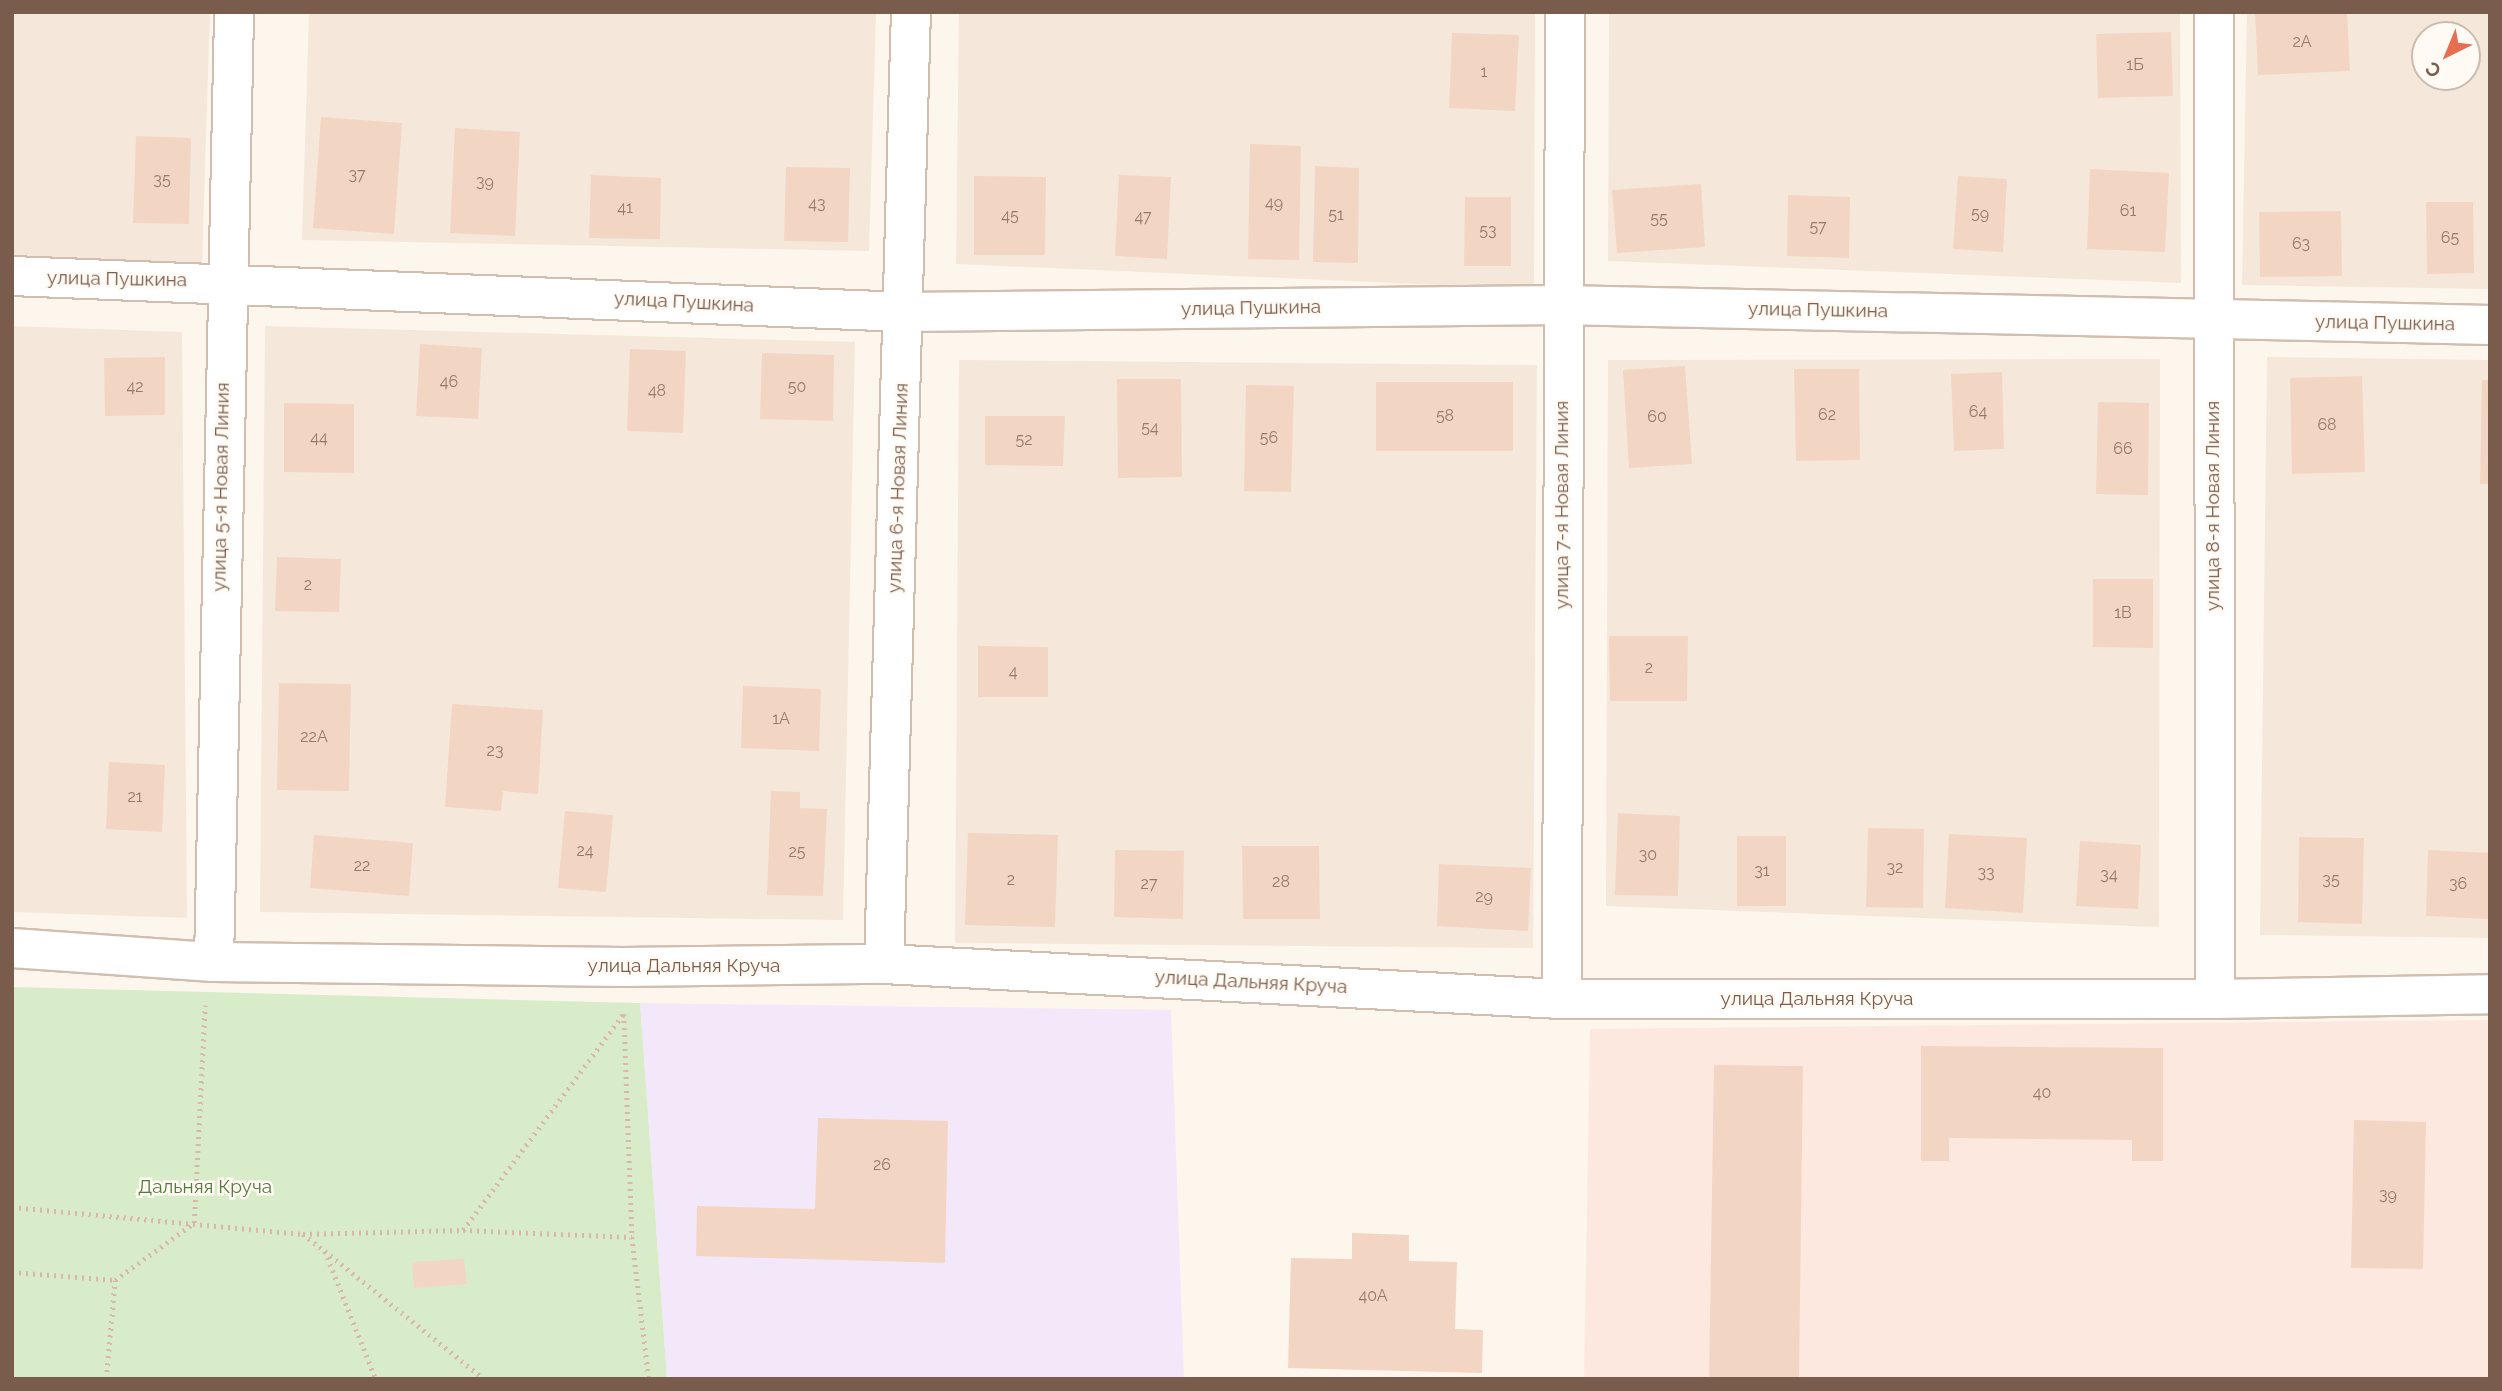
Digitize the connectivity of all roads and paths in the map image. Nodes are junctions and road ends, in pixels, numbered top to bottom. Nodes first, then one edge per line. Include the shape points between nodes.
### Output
1 (234, 12) edge
2 (911, 12) edge
3 (1565, 12) edge
4 (2214, 12) edge
5 (12, 276) edge
6 (225, 282) junction
7 (1562, 304) junction
8 (904, 312) junction
9 (2212, 320) junction
10 (2490, 325) edge
11 (12, 947) edge
12 (214, 962) junction
13 (884, 964) junction
14 (623, 967) junction
15 (2490, 994) edge
16 (1562, 999) junction
17 (2215, 999) junction
18 (624, 1014) junction
19 (12, 1208) edge
20 (194, 1223) junction
21 (463, 1230) junction
22 (303, 1234) junction
23 (632, 1237) junction
24 (325, 1251) junction
25 (12, 1272) edge
26 (116, 1280) junction
27 (106, 1379) edge
28 (376, 1379) edge
29 (484, 1379) edge
30 (649, 1379) edge

1 - 6 street, улица 5-я Новая Линия
2 - 8 street, улица 6-я Новая Линия
3 - 7 street, улица 7-я Новая Линия
4 - 9 street, улица 8-я Новая Линия
5 - 6 street, улица Пушкина
6 - 8 street, улица Пушкина
6 - 12 street, улица 5-я Новая Линия
7 - 8 street, улица Пушкина
7 - 9 street, улица Пушкина
7 - 16 street, улица 7-я Новая Линия
8 - 13 street, улица 6-я Новая Линия
9 - 10 street, улица Пушкина
9 - 17 street, улица 8-я Новая Линия
11 - 12 street, улица Дальняя Круча
12 - 14 street, улица Дальняя Круча
12 - 20 path via 206,996
13 - 14 street, улица Дальняя Круча
13 - 16 street, улица Дальняя Круча
14 - 18 path
15 - 17 street, улица Дальняя Круча
16 - 17 street, улица Дальняя Круча
18 - 21 path
18 - 23 path
19 - 20 path
20 - 22 path
20 - 26 path
21 - 22 path
21 - 23 path
22 - 24 path
23 - 30 path
24 - 28 path
24 - 29 path
25 - 26 path
26 - 27 path

